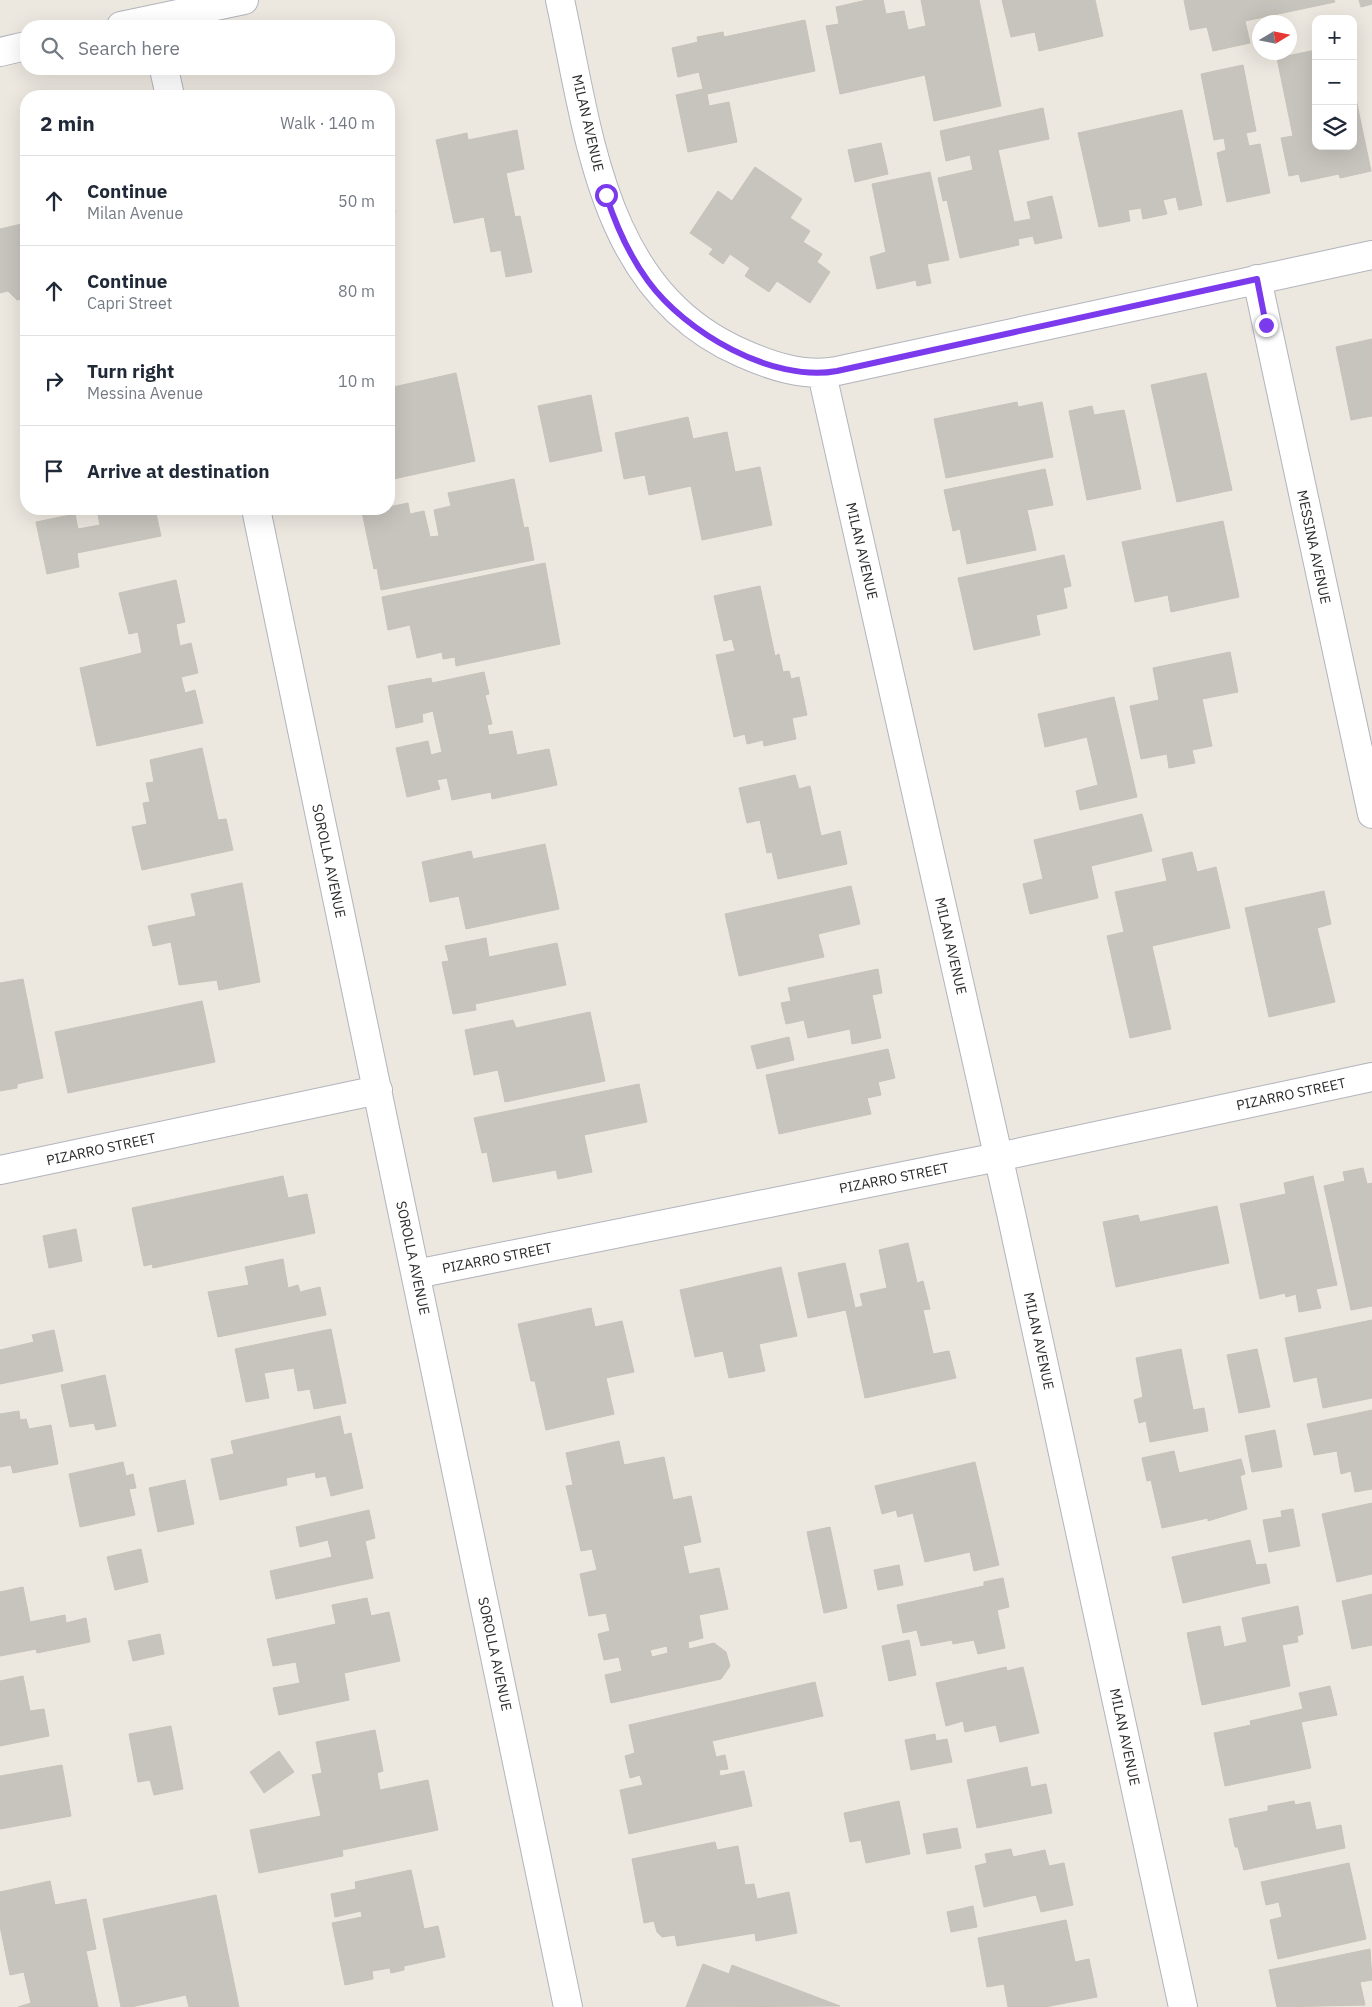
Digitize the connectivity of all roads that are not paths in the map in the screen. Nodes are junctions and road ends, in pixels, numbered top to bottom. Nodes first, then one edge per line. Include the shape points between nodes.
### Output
1 (244, 0) edge
2 (560, 0) edge
3 (152, 15) edge
4 (138, 20) edge
5 (20, 47) edge
6 (0, 52) edge
7 (165, 75) edge
8 (169, 90) edge
9 (1372, 255) edge
10 (1257, 279) junction
11 (822, 374) junction
12 (257, 515) edge
13 (1372, 814) edge
14 (1372, 1077) edge
15 (378, 1090) junction
16 (998, 1157) junction
17 (0, 1170) edge
18 (416, 1274) junction
19 (568, 2007) edge
20 (1183, 2007) edge

1 - 3 street
2 - 11 street, MILAN AVENUE via 599,172 619,230 648,282 688,321 720,343 774,366
3 - 4 street
5 - 6 street
7 - 8 street
9 - 10 street
10 - 11 street
10 - 13 street, MESSINA AVENUE
11 - 16 street, MILAN AVENUE
12 - 15 street, SOROLLA AVENUE
14 - 16 street, PIZARRO STREET
15 - 17 street, PIZARRO STREET
15 - 18 street, SOROLLA AVENUE
16 - 18 street, PIZARRO STREET
16 - 20 street, MILAN AVENUE
18 - 19 street, SOROLLA AVENUE

